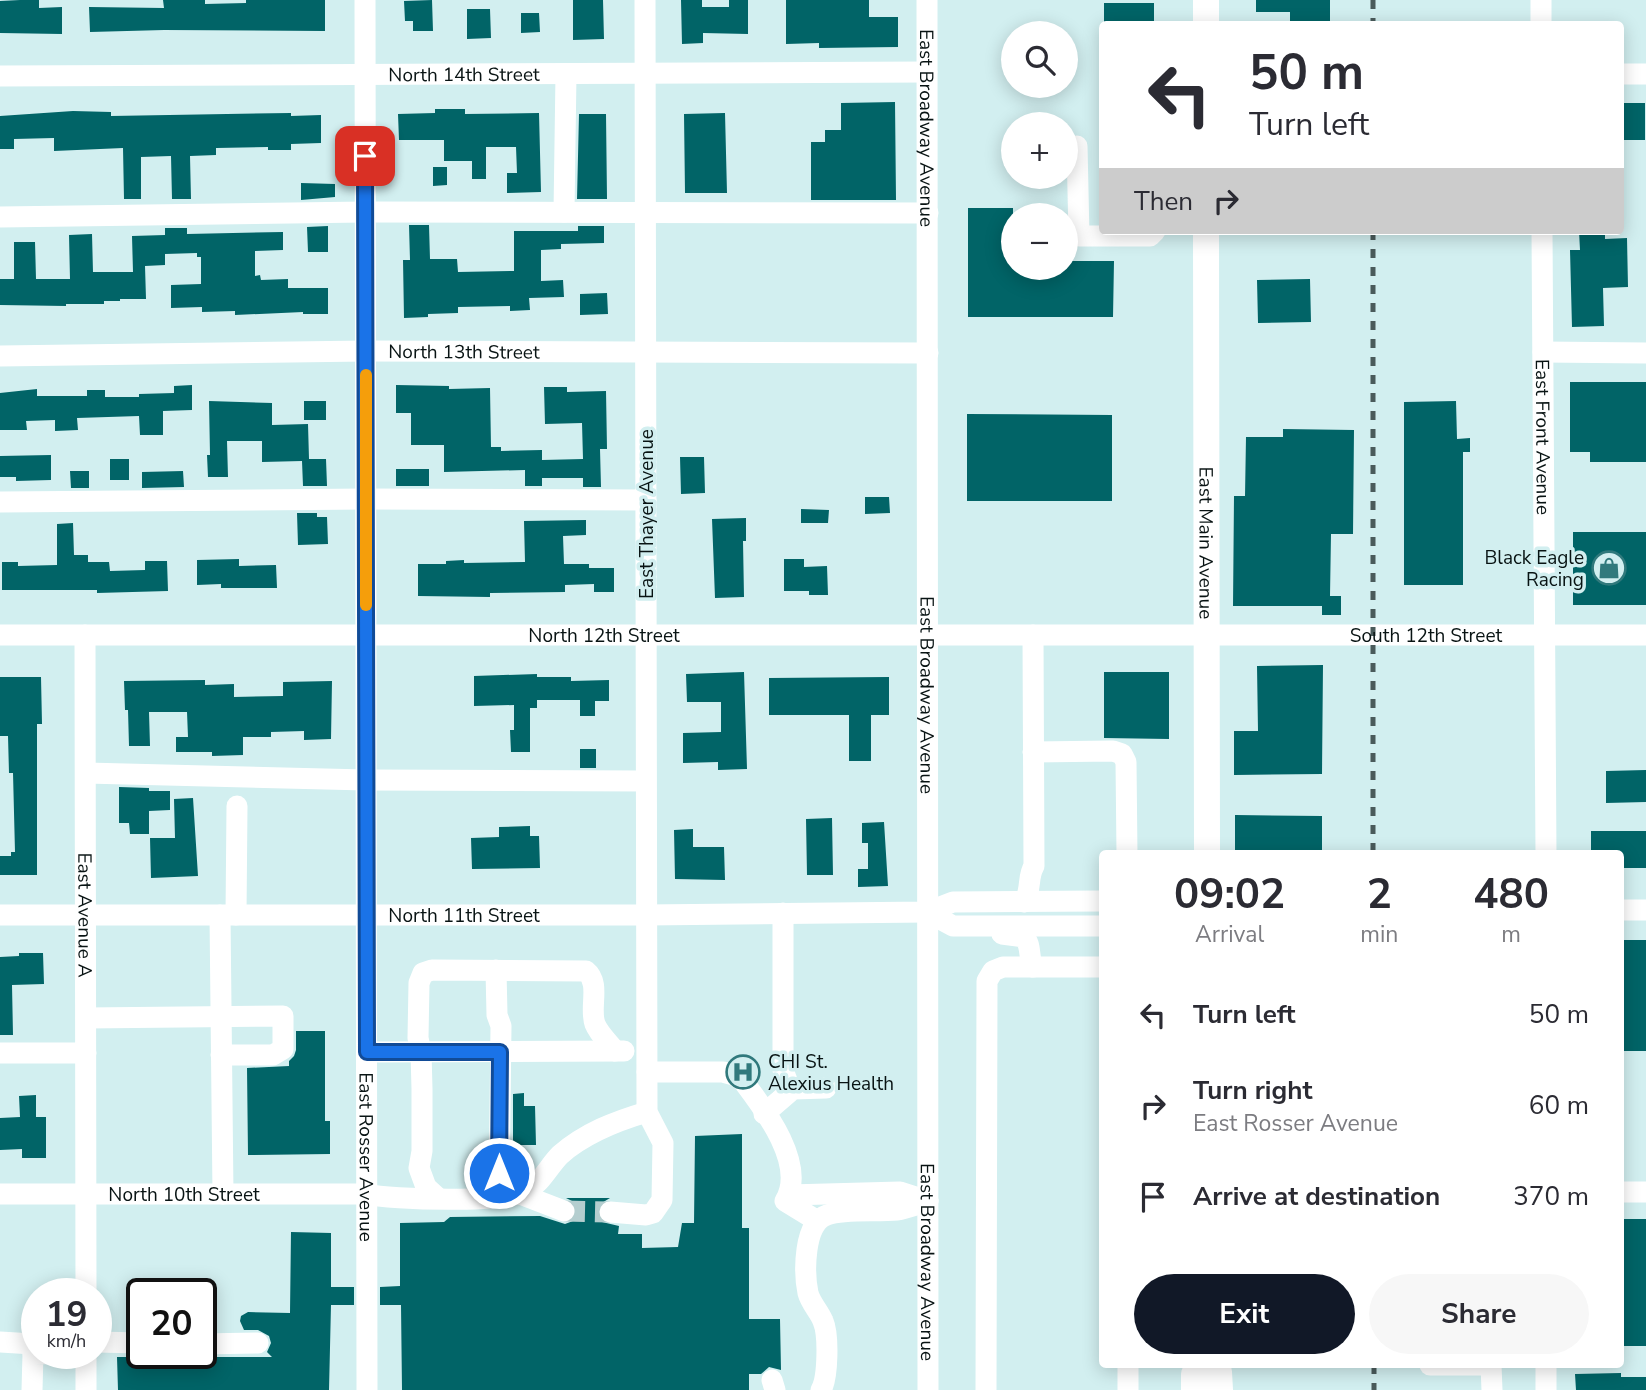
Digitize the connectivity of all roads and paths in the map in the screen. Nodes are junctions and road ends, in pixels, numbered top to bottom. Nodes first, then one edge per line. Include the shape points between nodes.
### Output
1 (365, 0) edge
2 (645, 0) edge
3 (927, 0) edge
4 (1206, 0) edge
5 (1541, 0) edge
6 (1206, 21) edge
7 (1541, 21) edge
8 (927, 72) junction
9 (365, 74) junction
10 (565, 74) junction
11 (645, 74) junction
12 (1624, 74) edge
13 (1646, 74) edge
14 (0, 76) edge
15 (1078, 189) edge
16 (365, 212) junction
17 (564, 212) junction
18 (645, 212) junction
19 (928, 213) junction
20 (0, 217) edge
21 (1151, 235) edge
22 (1206, 235) edge
23 (1542, 235) edge
24 (366, 351) junction
25 (645, 351) junction
26 (1543, 352) junction
27 (1646, 352) edge
28 (928, 353) junction
29 (0, 356) edge
30 (366, 499) junction
31 (646, 499) junction
32 (0, 502) edge
33 (366, 634) junction
34 (1207, 634) junction
35 (1545, 634) junction
36 (0, 635) edge
37 (85, 635) junction
38 (647, 635) junction
39 (927, 635) junction
40 (1033, 635) junction
41 (1646, 635) edge
42 (1033, 752) junction
43 (86, 772) junction
44 (366, 780) junction
45 (645, 781) junction
46 (237, 806) dead end
47 (1127, 850) edge
48 (1207, 850) edge
49 (1546, 850) edge
50 (1099, 901) edge
51 (1036, 909) junction
52 (1624, 910) edge
53 (1646, 910) edge
54 (927, 912) junction
55 (783, 913) junction
56 (0, 915) edge
57 (86, 915) junction
58 (228, 915) junction
59 (366, 915) junction
60 (646, 915) junction
61 (1099, 917) edge
62 (977, 926) junction
63 (1070, 926) junction
64 (1099, 926) edge
65 (1099, 933) edge
66 (1033, 967) junction
67 (1099, 967) edge
68 (496, 970) junction
69 (221, 1017) junction
70 (86, 1018) junction
71 (615, 1051) junction
72 (367, 1052) junction
73 (421, 1052) junction
74 (500, 1052) junction
75 (86, 1053) junction
76 (0, 1054) edge
77 (221, 1055) junction
78 (647, 1061) junction
79 (825, 1088) dead end
80 (793, 1089) junction
81 (647, 1112) junction
82 (764, 1114) junction
83 (1624, 1192) edge
84 (1646, 1192) edge
85 (0, 1194) edge
86 (86, 1194) junction
87 (223, 1194) junction
88 (366, 1194) junction
89 (789, 1195) junction
90 (510, 1196) junction
91 (438, 1198) junction
92 (928, 1201) junction
93 (564, 1211) tunnel mouth
94 (610, 1212) tunnel mouth
95 (816, 1220) junction
96 (86, 1278) edge
97 (0, 1342) edge
98 (21, 1343) edge
99 (258, 1343) dead end
100 (217, 1344) edge
101 (1128, 1368) edge
102 (1198, 1368) edge
103 (1217, 1368) edge
104 (1489, 1368) edge
105 (1546, 1368) edge
106 (33, 1369) edge
107 (86, 1369) edge
108 (32, 1390) edge
109 (86, 1390) edge
110 (367, 1390) edge
111 (821, 1390) edge
112 (928, 1390) edge
113 (986, 1390) edge
114 (1128, 1390) edge
115 (1194, 1390) edge
116 (1220, 1390) edge
117 (1492, 1390) edge
118 (1546, 1390) edge

1 - 9 street, East Rosser Avenue
2 - 11 street, East Thayer Avenue
3 - 8 street, East Broadway Avenue
4 - 6 main road
5 - 7 street
8 - 11 street, North 14th Street
8 - 19 street, East Broadway Avenue
9 - 10 street, North 14th Street
9 - 14 street, North 14th Street
9 - 16 street, East Rosser Avenue
10 - 11 street, North 14th Street
10 - 17 street
11 - 18 street, East Thayer Avenue
12 - 13 street
15 - 21 street via 1079,236
16 - 17 street
16 - 20 street
16 - 24 street, East Rosser Avenue
17 - 18 street
18 - 19 street
18 - 25 street, East Thayer Avenue
19 - 28 street, East Broadway Avenue
22 - 34 main road, East Main Avenue
23 - 26 street, East Front Avenue
24 - 25 street, North 13th Street
24 - 29 street, North 13th Street
24 - 30 street, East Rosser Avenue
25 - 28 street, North 13th Street
25 - 31 street, East Thayer Avenue
26 - 27 street
26 - 35 street, East Front Avenue
28 - 39 street, East Broadway Avenue
30 - 31 street
30 - 32 street
30 - 33 street, East Rosser Avenue
31 - 38 street, East Thayer Avenue
33 - 37 street, North 12th Street
33 - 38 street, North 12th Street
33 - 44 street, East Rosser Avenue
34 - 35 street, South 12th Street
34 - 40 street, North 12th Street
34 - 48 main road, East Main Avenue
35 - 41 street, South 12th Street
35 - 49 street, East Front Avenue
36 - 37 street, North 12th Street
37 - 43 street, East Avenue A
38 - 39 street, North 12th Street
38 - 45 street, East Thayer Avenue
39 - 40 street, North 12th Street
39 - 54 street, East Broadway Avenue
40 - 42 street
42 - 47 street via 1122,754 1126,762
42 - 51 street via 1034,866 1030,875
43 - 44 street
43 - 57 street, East Avenue A
44 - 45 street
44 - 59 street, East Rosser Avenue
45 - 60 street, East Thayer Avenue
46 - 58 street
50 - 51 street
51 - 54 street via 953,902
51 - 62 street
51 - 63 street
51 - 66 street via 1038,955
52 - 53 street
54 - 55 street, North 11th Street
54 - 62 street via 953,926
54 - 92 street, East Broadway Avenue
55 - 60 street, North 11th Street
55 - 80 street via 783,1070
56 - 57 street, North 11th Street
57 - 58 street, North 11th Street
57 - 70 street, East Avenue A
58 - 59 street, North 11th Street
58 - 69 street
59 - 60 street, North 11th Street
59 - 72 street, East Rosser Avenue
60 - 78 street, East Thayer Avenue
61 - 63 street
62 - 66 street via 1024,937
63 - 64 street
63 - 65 street
66 - 67 street
66 - 113 street via 998,968 987,981
68 - 71 street via 590,973 594,1021
68 - 73 street via 423,973 419,983
68 - 74 street
69 - 70 street
69 - 77 street
69 - 77 street via 283,1016 283,1049 273,1055
70 - 75 street, East Avenue A
71 - 74 street
71 - 78 street
72 - 73 street
72 - 88 street, East Rosser Avenue
73 - 74 street
73 - 91 street via 419,1168 426,1187
74 - 90 street
75 - 76 street
75 - 86 street, East Avenue A
77 - 87 street
78 - 81 street, East Thayer Avenue
78 - 82 street via 734,1075 750,1090
79 - 80 street
80 - 82 street
81 - 90 street via 611,1124 568,1148 536,1184
81 - 94 street via 663,1143 662,1200 646,1215
82 - 89 street via 791,1164
83 - 84 street
85 - 86 street, North 10th Street
86 - 87 street, North 10th Street
86 - 96 street, East Avenue A
87 - 88 street, North 10th Street
88 - 91 street, North 10th Street
88 - 110 street, East Rosser Avenue
89 - 92 street via 900,1192
89 - 95 street via 785,1202
90 - 91 street, North 10th Street
90 - 93 street
92 - 95 street via 901,1210 828,1214
92 - 112 street, East Broadway Avenue
95 - 111 street via 808,1245 807,1289 826,1333
97 - 98 street
99 - 100 street
101 - 114 street
102 - 115 main road
103 - 116 main road
104 - 117 street
105 - 118 street
106 - 108 street
107 - 109 street

